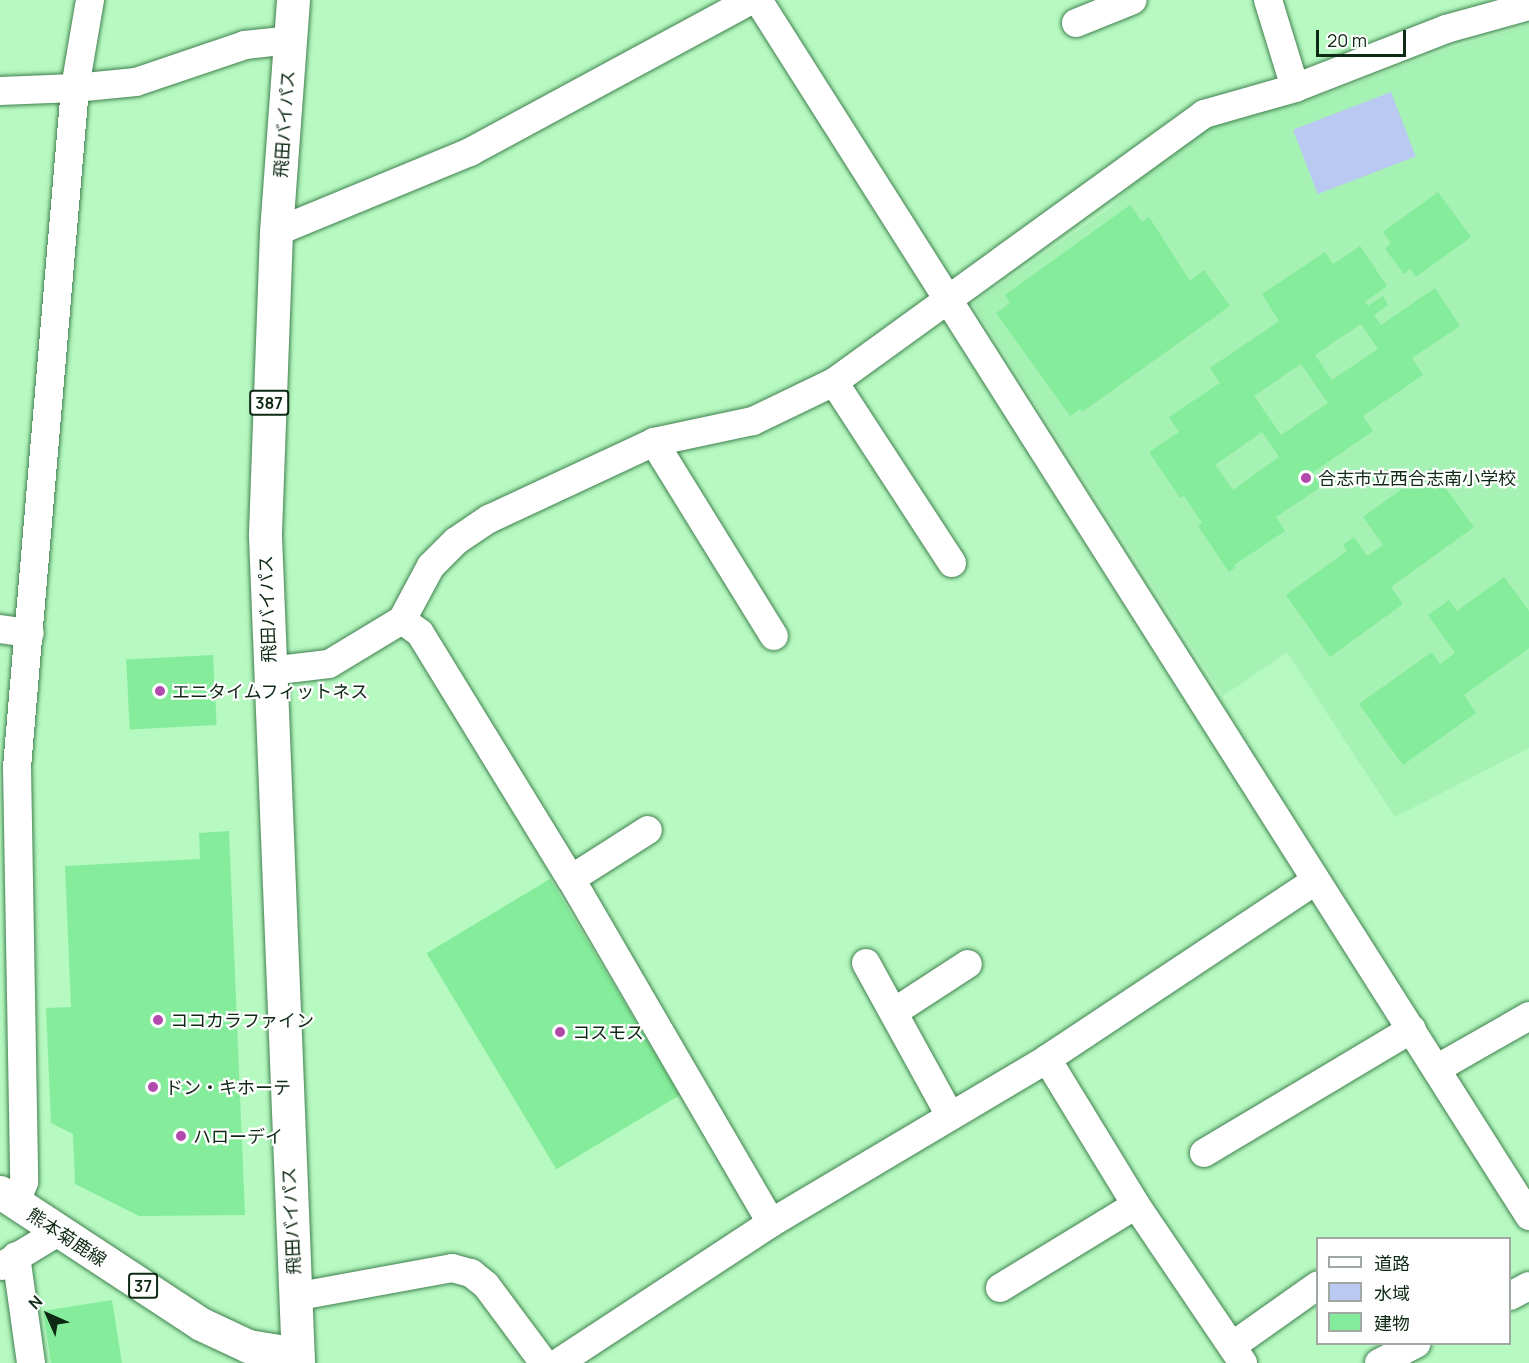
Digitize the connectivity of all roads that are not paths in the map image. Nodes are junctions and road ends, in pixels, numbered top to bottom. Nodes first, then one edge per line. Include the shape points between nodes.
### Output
1 (90, 0) edge
2 (293, 0) edge
3 (751, 0) edge
4 (758, 0) edge
5 (1133, 0) edge
6 (1268, 0) edge
7 (1529, 6) edge
8 (1076, 23) dead end
9 (290, 40) junction
10 (75, 88) junction
11 (1295, 88) junction
12 (0, 91) edge
13 (276, 231) junction
14 (950, 300) junction
15 (834, 382) junction
16 (654, 442) junction
17 (952, 563) dead end
18 (402, 620) junction
19 (0, 629) edge
20 (30, 633) junction
21 (774, 636) dead end
22 (270, 671) junction
23 (648, 830) dead end
24 (572, 879) junction
25 (1315, 881) junction
26 (866, 963) dead end
27 (968, 964) dead end
28 (894, 1012) junction
29 (1529, 1016) edge
30 (1412, 1029) junction
31 (1047, 1059) junction
32 (1438, 1068) junction
33 (950, 1116) junction
34 (1204, 1153) dead end
35 (8, 1198) edge
36 (1136, 1205) junction
37 (1529, 1216) edge
38 (771, 1222) junction
39 (58, 1232) junction
40 (8, 1261) edge
41 (1316, 1286) edge
42 (1529, 1286) edge
43 (1000, 1288) dead end
44 (1511, 1295) edge
45 (294, 1297) junction
46 (1415, 1351) edge
47 (1237, 1355) edge
48 (298, 1358) edge
49 (31, 1363) edge
50 (544, 1363) edge
51 (558, 1363) edge
52 (1379, 1363) edge

1 - 10 street
2 - 9 main road, 飛田バイパス / 387
3 - 13 street via 470,152
4 - 14 street
5 - 8 street
6 - 11 street
7 - 11 street via 1446,29
9 - 10 street via 245,45 136,82
9 - 13 main road, 飛田バイパス / 387
10 - 12 street
10 - 20 street
11 - 14 street via 1204,114
13 - 22 main road, 飛田バイパス / 387 via 265,536
14 - 15 street
14 - 25 street
15 - 16 street via 753,421
15 - 17 street
16 - 18 street via 489,519 456,541 431,566
16 - 21 street
18 - 22 street via 329,664
18 - 24 street via 420,633
19 - 20 street
20 - 35 street via 17,767 24,1182
22 - 45 main road, 飛田バイパス / 387
23 - 24 street
24 - 38 street
25 - 30 street
25 - 31 street
26 - 28 street
27 - 28 street
28 - 33 street
29 - 32 street
30 - 32 street
30 - 34 street
31 - 33 street
31 - 36 street
32 - 37 street
33 - 38 street
35 - 39 main road, 熊本菊鹿線 / 37
36 - 43 street
36 - 47 street
38 - 51 street
39 - 40 street
39 - 48 main road, 熊本菊鹿線 / 37 via 201,1324 248,1346
40 - 49 street
41 - 47 street
42 - 44 street
45 - 48 main road, 飛田バイパス / 387
45 - 50 street via 452,1268 471,1274 486,1285
46 - 52 street

